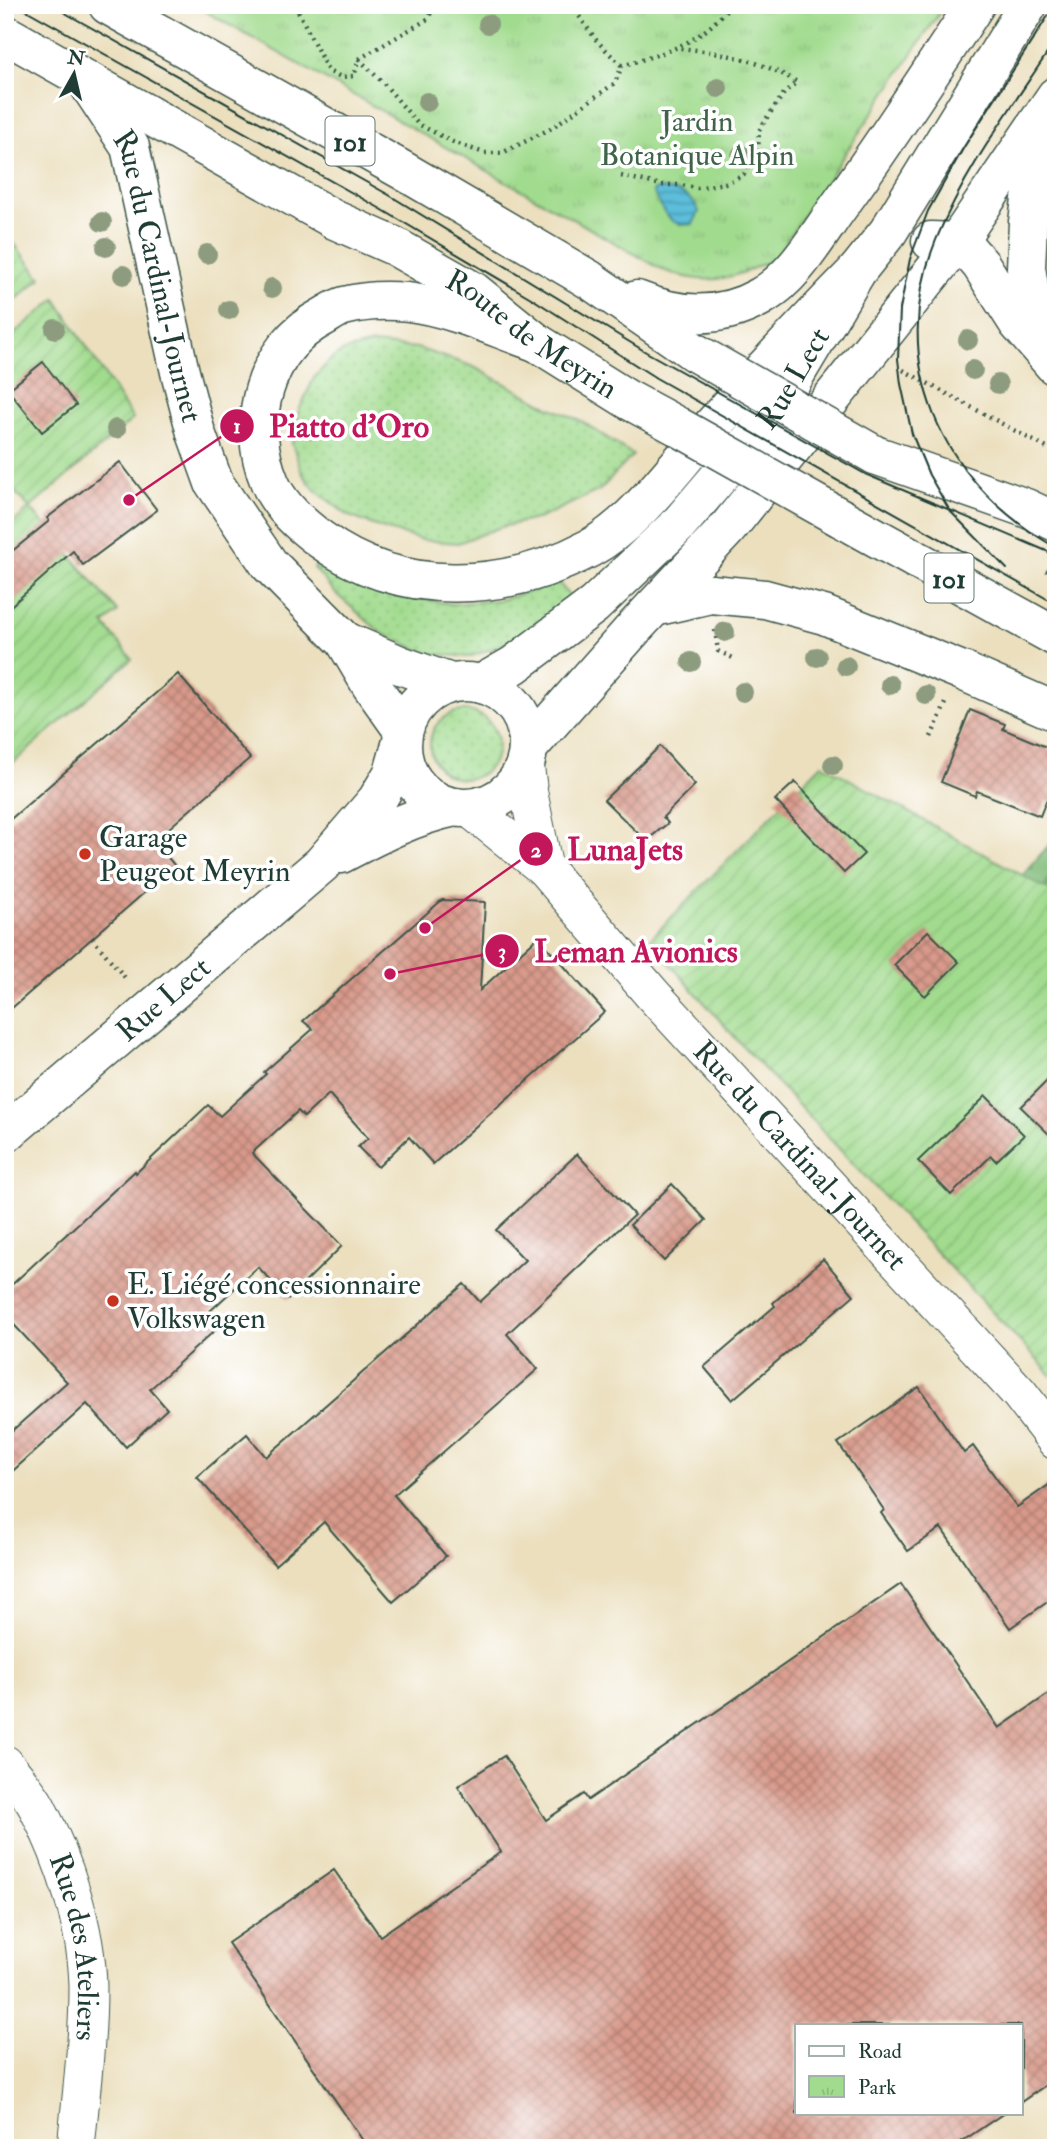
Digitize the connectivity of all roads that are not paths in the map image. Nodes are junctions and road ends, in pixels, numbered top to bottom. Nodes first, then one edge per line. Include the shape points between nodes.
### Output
1 (108, 5) edge
2 (975, 5) edge
3 (1028, 5) edge
4 (5, 34) edge
5 (86, 81) junction
6 (1056, 96) edge
7 (1056, 119) edge
8 (957, 242) junction
9 (857, 271) junction
10 (590, 280) junction
11 (536, 342) junction
12 (1055, 367) edge
13 (770, 417) junction
14 (1056, 522) edge
15 (654, 607) junction
16 (1056, 637) edge
17 (345, 641) junction
18 (466, 684) junction
19 (1056, 712) edge
20 (402, 737) junction
21 (526, 756) junction
22 (462, 808) junction
23 (322, 864) junction
24 (544, 868) junction
25 (5, 1133) edge
26 (1056, 1441) edge
27 (5, 1764) edge
28 (76, 2148) edge

1 - 10 main road, 101
2 - 10 main road via 880,150 780,283 731,310 683,314
3 - 9 main road, Rue Lect via 888,232
4 - 5 main road, Route de Meyrin / 101
5 - 11 main road, Route de Meyrin / 101 via 473,291
5 - 17 main road, Rue du Cardinal-Journet via 130,147 180,372 214,484 269,564
6 - 8 main road, Rue Lect
7 - 12 main road via 1034,177 1026,268 1033,310
8 - 12 main road via 981,265 1018,323
8 - 13 main road via 932,241 853,337
8 - 15 main road, Rue Lect via 727,529
9 - 11 main road via 638,509 594,546 561,563 479,583 405,578 328,545 307,529 270,485 258,438 264,387 291,339 342,307 408,302
9 - 13 main road, Rue Lect
10 - 14 main road, 101, bridge via 694,352 875,455
11 - 16 main road, Route de Meyrin / 101, bridge via 627,398
13 - 18 main road, Rue Lect via 679,524 594,605 514,665
15 - 19 main road via 711,594 765,599 824,615
15 - 21 main road, Rue Lect
17 - 18 main road, Rue du Cardinal-Journet via 400,665
17 - 20 main road, Rue du Cardinal-Journet
18 - 20 main road via 435,689 421,700
18 - 21 main road via 501,693 516,708 525,727
20 - 22 main road via 405,767 416,786 433,800
20 - 23 main road, Rue Lect via 393,773 377,800
21 - 22 main road via 510,789 484,805
21 - 24 street, Rue du Cardinal-Journet
22 - 23 main road, Rue Lect via 429,813 397,825
22 - 24 street, Rue du Cardinal-Journet
23 - 25 main road, Rue Lect
24 - 26 street, Rue du Cardinal-Journet via 653,995 1019,1393
27 - 28 street, Rue des Ateliers via 36,1805 60,1860 83,1945 88,1984 86,2049

